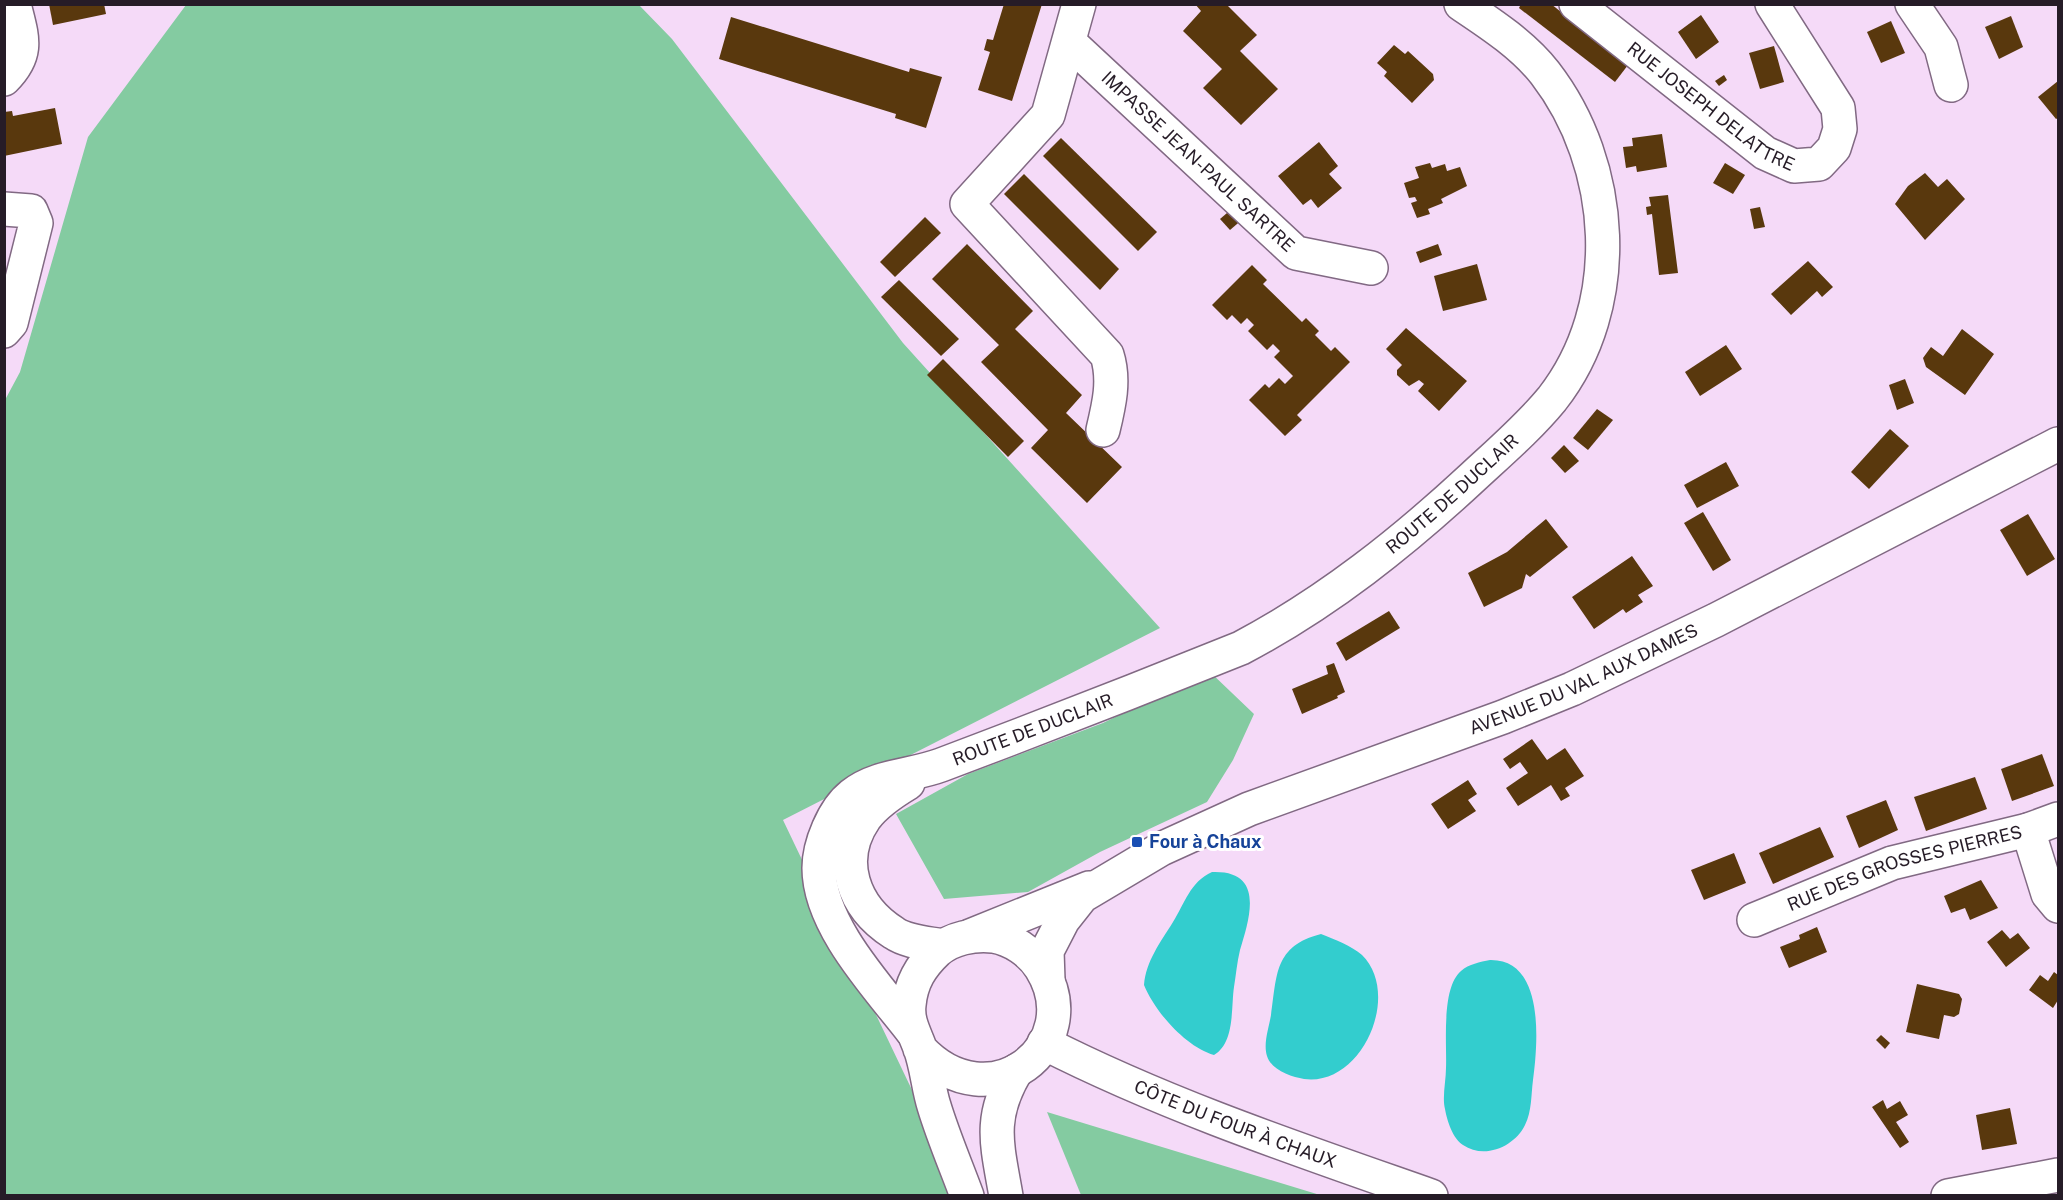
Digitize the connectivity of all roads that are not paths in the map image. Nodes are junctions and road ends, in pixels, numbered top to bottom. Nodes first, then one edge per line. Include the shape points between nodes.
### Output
1 (14, 4) edge
2 (1079, 4) edge
3 (1461, 4) edge
4 (1576, 4) edge
5 (1772, 4) edge
6 (1912, 4) edge
7 (1069, 42) junction
8 (4, 79) edge
9 (1951, 86) dead end
10 (4, 209) edge
11 (1371, 268) dead end
12 (4, 331) edge
13 (1103, 430) dead end
14 (2058, 444) edge
15 (931, 769) junction
16 (2058, 819) edge
17 (2028, 830) junction
18 (1096, 885) junction
19 (2058, 906) edge
20 (1754, 920) dead end
21 (956, 941) junction
22 (1048, 980) junction
23 (916, 1040) junction
24 (1044, 1043) junction
25 (1016, 1071) junction
26 (2058, 1175) edge
27 (967, 1196) edge
28 (1006, 1196) edge
29 (1431, 1196) edge
30 (1948, 1196) edge

1 - 8 street via 22,39 20,62
2 - 7 street
3 - 15 street, ROUTE DE DUCLAIR via 1516,44 1544,72 1576,124 1595,172 1602,223 1600,288 1587,336 1552,399 1518,436 1374,563 1271,632 1242,648
4 - 5 street, RUE JOSEPH DELATTRE via 1764,153 1794,166 1819,164 1834,147 1840,129 1838,108
6 - 9 street via 1941,47
7 - 11 street, IMPASSE JEAN-PAUL SARTRE via 1296,253
7 - 13 street via 1048,115 967,204 1107,355 1112,369
10 - 12 street via 31,211 36,223 11,323
14 - 18 street, AVENUE DU VAL AUX DAMES via 1716,620 1572,689 1249,809 1161,849
15 - 21 street, ROUTE DE DUCLAIR via 888,795 866,818 852,846 850,877 875,918 895,934 916,942
15 - 23 street, ROUTE DE DUCLAIR via 876,782 851,796 829,829 819,869 825,899 842,938
16 - 17 street, RUE DES GROSSES PIERRES
17 - 19 street via 2048,894
17 - 20 street, RUE DES GROSSES PIERRES via 1892,863
18 - 21 street, AVENUE DU VAL AUX DAMES
18 - 22 street, AVENUE DU VAL AUX DAMES via 1063,920 1047,951
21 - 22 street via 993,936 1016,944 1035,960
21 - 23 street via 925,962 912,983 908,1007
22 - 24 street via 1053,1001 1052,1023
23 - 25 street via 935,1064 964,1078 996,1079
23 - 27 street via 934,1105
24 - 25 street
24 - 29 street, CÔTE DU FOUR À CHAUX via 1264,1137
25 - 28 street via 1003,1093 997,1115
26 - 30 street

